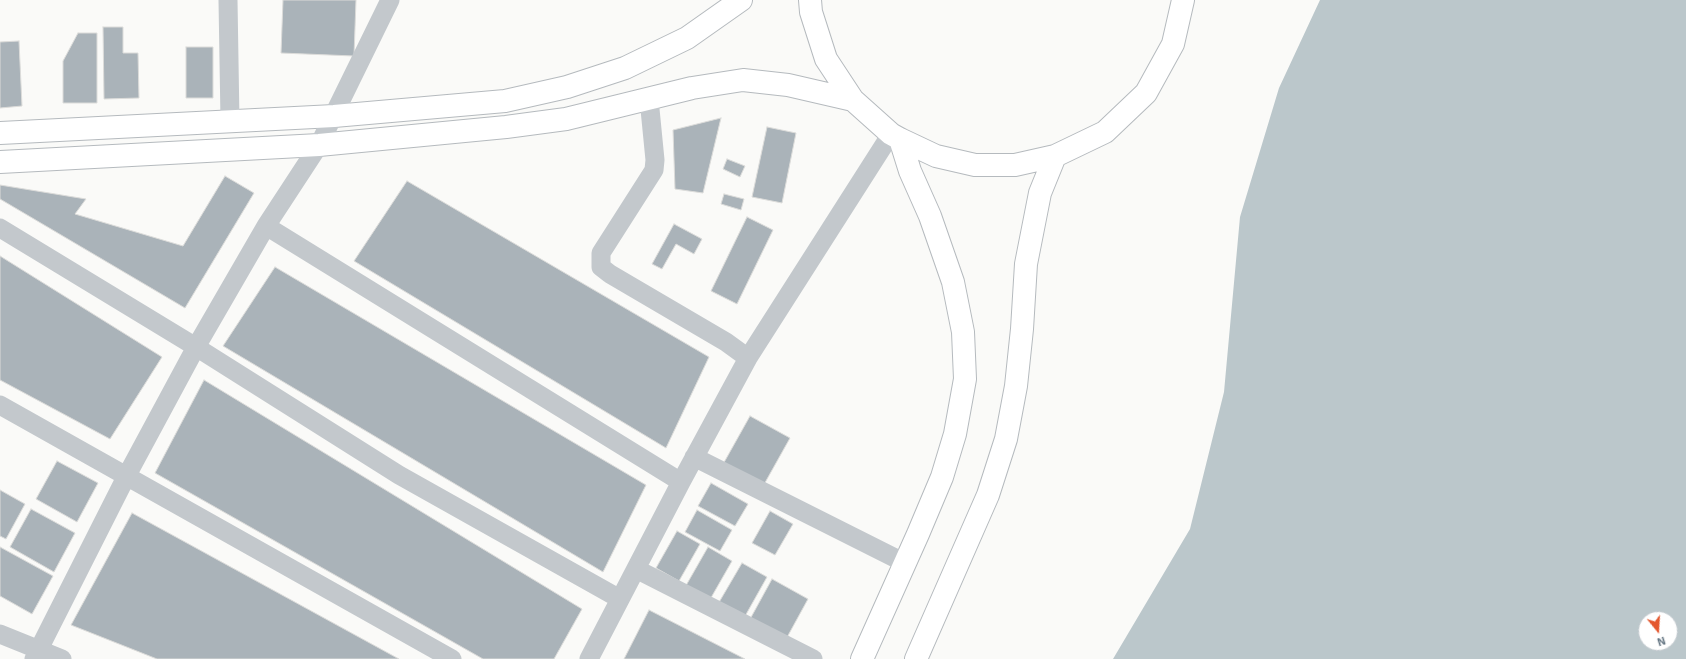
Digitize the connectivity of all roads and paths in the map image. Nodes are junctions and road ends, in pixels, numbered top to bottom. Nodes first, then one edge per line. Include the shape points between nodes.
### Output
1 (228, 0) edge
2 (390, 0) edge
3 (741, 0) edge
4 (810, 0) edge
5 (1183, 0) edge
6 (649, 99) junction
7 (853, 100) junction
8 (334, 116) junction
9 (230, 121) junction
10 (0, 133) edge
11 (895, 137) junction
12 (319, 145) junction
13 (1055, 156) junction
14 (0, 162) edge
15 (266, 226) junction
16 (0, 228) edge
17 (196, 347) junction
18 (748, 358) junction
19 (2, 411) edge
20 (694, 457) junction
21 (126, 477) junction
22 (681, 482) junction
23 (905, 564) junction
24 (636, 569) junction
25 (620, 599) junction
26 (0, 634) edge
27 (37, 654) edge
28 (62, 659) edge
29 (452, 659) edge
30 (590, 659) edge
31 (813, 659) edge
32 (862, 659) edge
33 (916, 659) edge

1 - 9 street
2 - 8 street
3 - 8 main road via 687,38 625,68 567,87 505,100
4 - 7 main road via 811,12 826,59
5 - 13 main road via 1173,44 1146,93 1105,132
6 - 7 main road via 692,88 743,80 788,85
6 - 12 main road via 566,119
6 - 18 street via 654,170 601,253 601,267 726,342
7 - 11 main road
8 - 9 main road
8 - 12 street
9 - 10 main road
11 - 13 main road via 936,156 976,165 1016,164
11 - 18 street
11 - 23 main road via 930,216 953,282 963,332 965,379 955,434 942,477
12 - 14 main road
12 - 15 street
13 - 33 main road via 1040,192 1026,264 1016,386 1006,439 988,495
15 - 17 street
15 - 22 street
16 - 17 street
17 - 21 street
17 - 25 street via 400,475
18 - 20 street
19 - 21 street
20 - 22 street
20 - 23 street
21 - 27 street
21 - 29 street
22 - 24 street
23 - 32 main road
24 - 25 street
24 - 31 street
25 - 30 street
26 - 27 street
27 - 28 street

